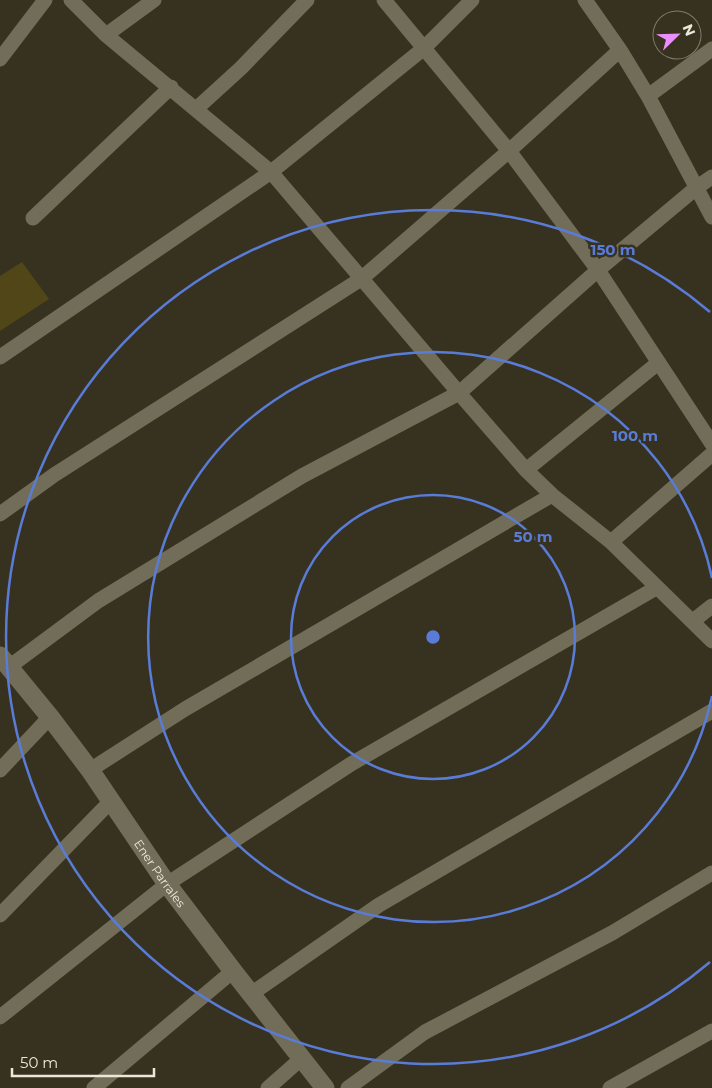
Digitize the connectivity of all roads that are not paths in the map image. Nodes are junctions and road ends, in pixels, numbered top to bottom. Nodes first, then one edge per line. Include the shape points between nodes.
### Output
1 (45, 0) edge
2 (71, 0) edge
3 (154, 0) edge
4 (308, 0) edge
5 (384, 0) edge
6 (472, 0) edge
7 (585, 0) edge
8 (106, 35) junction
9 (423, 49) junction
10 (620, 50) junction
11 (712, 50) edge
12 (0, 59) edge
13 (170, 87) junction
14 (648, 96) junction
15 (196, 109) junction
16 (509, 151) junction
17 (271, 172) junction
18 (712, 177) edge
19 (696, 188) junction
20 (712, 217) edge
21 (33, 218) dead end
22 (598, 270) junction
23 (361, 279) junction
24 (0, 357) edge
25 (658, 363) junction
26 (459, 393) junction
27 (712, 444) edge
28 (712, 454) edge
29 (526, 470) junction
30 (552, 495) junction
31 (0, 514) edge
32 (611, 542) junction
33 (656, 588) junction
34 (712, 606) edge
35 (693, 621) junction
36 (712, 641) edge
37 (5, 661) edge
38 (712, 711) edge
39 (50, 717) junction
40 (0, 770) edge
41 (90, 770) junction
42 (111, 801) junction
43 (712, 873) edge
44 (167, 884) junction
45 (0, 915) edge
46 (233, 971) junction
47 (251, 994) junction
48 (0, 1017) edge
49 (712, 1031) edge
50 (302, 1058) junction
51 (94, 1088) edge
52 (268, 1088) edge
53 (325, 1088) edge
54 (348, 1088) edge
55 (610, 1088) edge

1 - 12 street
2 - 8 street
3 - 8 street
4 - 15 street
5 - 9 street
6 - 9 street
7 - 10 street
8 - 13 street
9 - 16 street
9 - 17 street
10 - 14 street
10 - 16 street
11 - 14 street
13 - 15 street
13 - 21 street
14 - 19 street
15 - 17 street
16 - 22 street
16 - 23 street
17 - 23 street
17 - 24 street
18 - 19 street
19 - 20 street
19 - 22 street
22 - 25 street
22 - 26 street
23 - 26 street
23 - 31 street via 54,475
25 - 27 street
25 - 29 street
26 - 29 street
26 - 37 street via 293,481
28 - 32 street
29 - 30 street
30 - 32 street
30 - 41 street via 185,710
32 - 33 street
33 - 35 street
33 - 44 street via 351,764
34 - 35 street
35 - 36 street
37 - 39 street, Ener Parrales
38 - 47 street via 379,905
39 - 40 street
39 - 41 street, Ener Parrales
41 - 42 street, Ener Parrales
42 - 44 street, Ener Parrales
42 - 45 street
43 - 54 street via 612,933 425,1032
44 - 46 street, Ener Parrales
44 - 48 street
46 - 47 street, Ener Parrales
46 - 51 street
47 - 50 street, Ener Parrales
49 - 55 street
50 - 52 street
50 - 53 street, Ener Parrales

